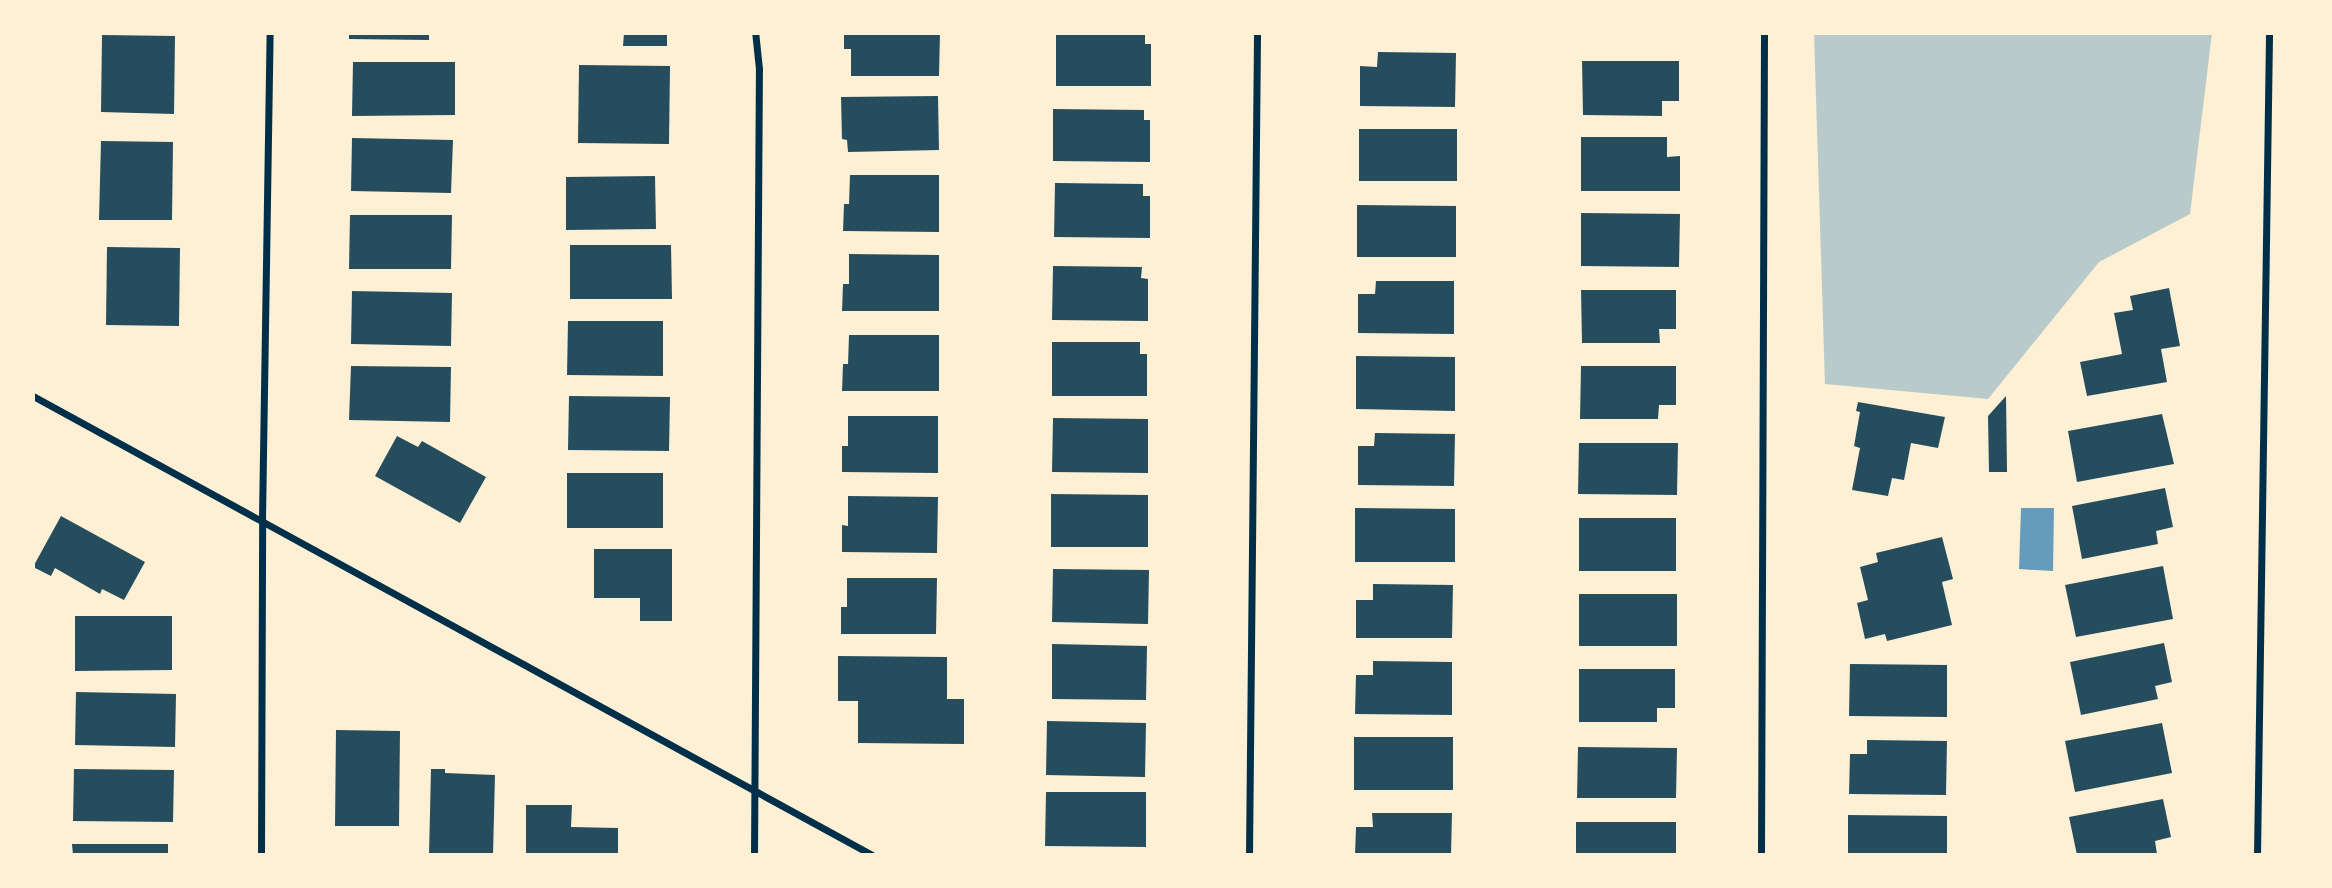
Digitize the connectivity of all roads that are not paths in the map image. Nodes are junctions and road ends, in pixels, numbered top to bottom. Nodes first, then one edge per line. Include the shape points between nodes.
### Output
1 (270, 33) edge
2 (754, 33) edge
3 (1257, 33) edge
4 (1764, 33) edge
5 (2269, 33) edge
6 (33, 396) edge
7 (262, 519) junction
8 (754, 790) junction
9 (261, 855) edge
10 (754, 855) edge
11 (872, 855) edge
12 (1249, 855) edge
13 (1761, 855) edge
14 (2258, 855) edge

1 - 7 street
2 - 8 street via 758,83
3 - 12 street
4 - 13 street
5 - 14 street
6 - 7 street
7 - 8 street
7 - 9 street
8 - 10 street
8 - 11 street

